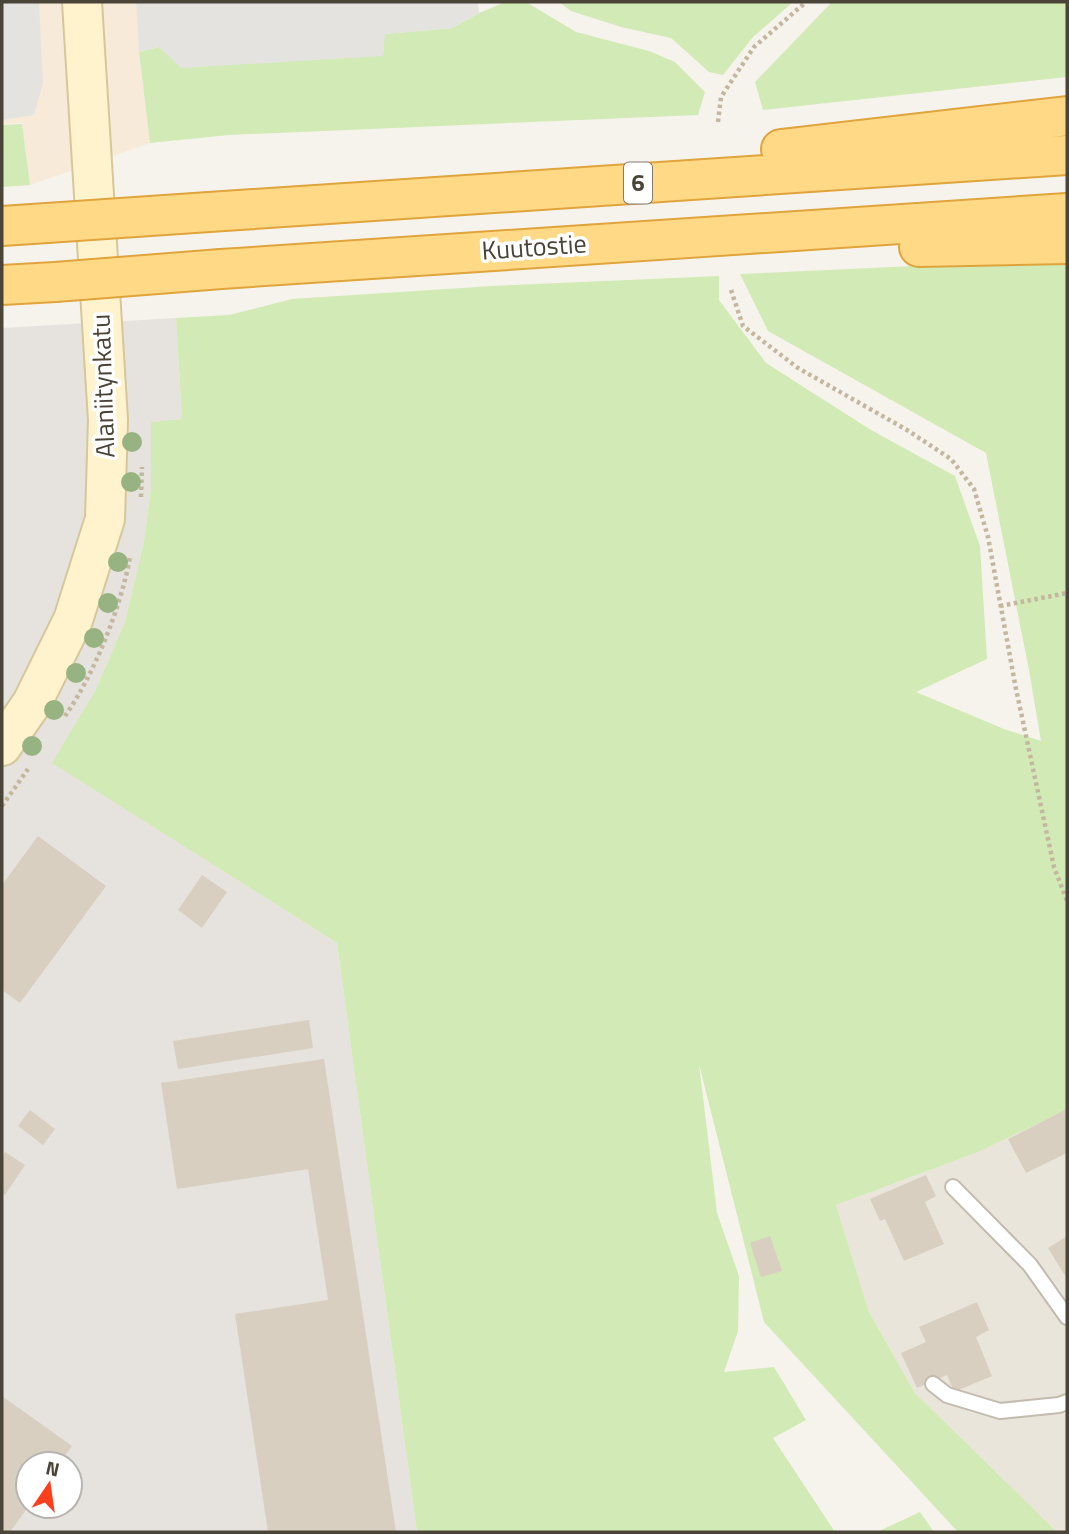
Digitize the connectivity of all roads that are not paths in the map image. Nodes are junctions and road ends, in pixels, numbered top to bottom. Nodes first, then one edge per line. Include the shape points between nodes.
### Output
1 (82, 2) edge
2 (1067, 116) edge
3 (1067, 155) edge
4 (260, 209) junction
5 (1067, 213) edge
6 (2, 226) edge
7 (1067, 244) edge
8 (266, 264) junction
9 (2, 285) edge
10 (2, 746) edge
11 (953, 1187) dead end
12 (1067, 1317) edge
13 (933, 1384) dead end
14 (1067, 1402) edge

1 - 10 main road, Alaniitynkatu via 108,420 105,519 74,620 32,704
2 - 4 highway
3 - 4 highway, 6
4 - 6 highway, 6, bridge
5 - 8 highway, Kuutostie / 6
7 - 8 highway
8 - 9 highway, Kuutostie / 6, bridge
11 - 12 lane via 1030,1265
13 - 14 lane via 947,1395 1000,1411

